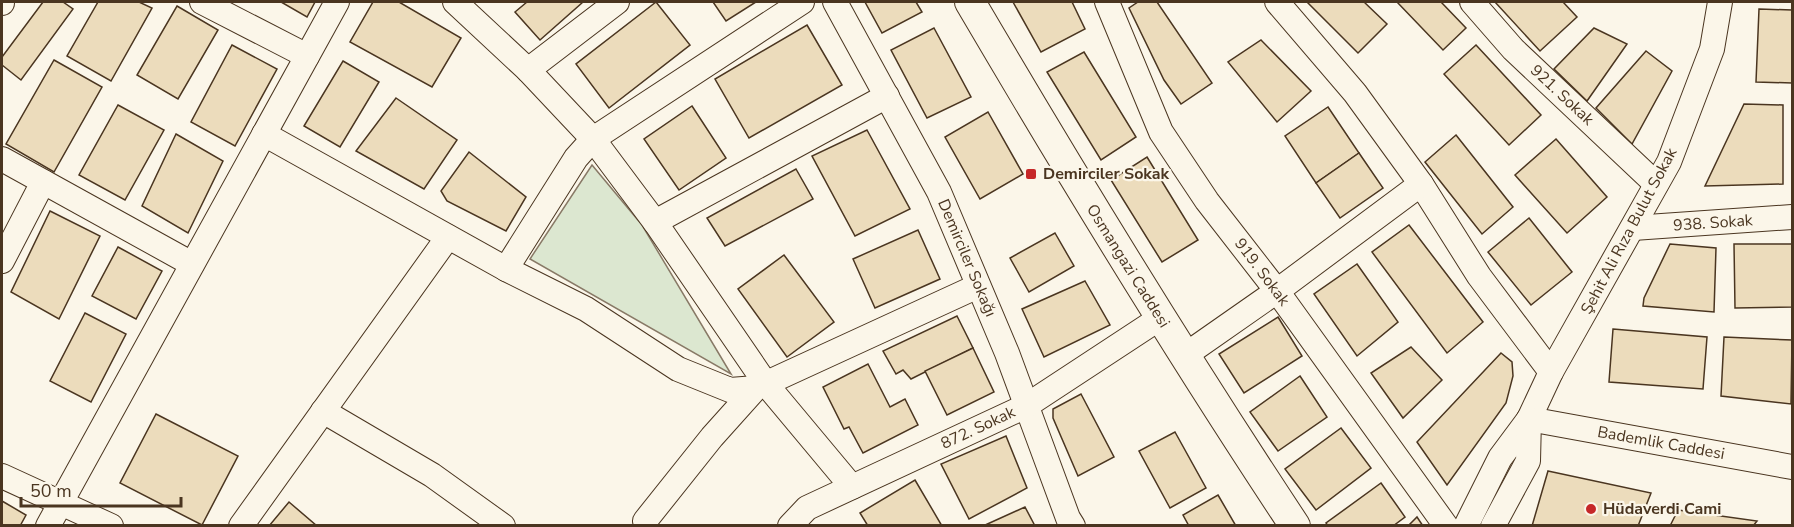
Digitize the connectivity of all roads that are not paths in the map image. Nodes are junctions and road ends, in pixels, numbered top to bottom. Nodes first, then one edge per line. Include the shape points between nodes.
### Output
1 (202, 2) edge
2 (337, 2) edge
3 (454, 2) edge
4 (617, 2) edge
5 (802, 2) edge
6 (835, 2) edge
7 (970, 2) edge
8 (1107, 2) edge
9 (1277, 2) edge
10 (1472, 2) edge
11 (1720, 2) edge
12 (307, 56) junction
13 (528, 70) junction
14 (887, 96) junction
15 (264, 134) junction
16 (593, 139) junction
17 (2, 159) edge
18 (43, 182) junction
19 (1421, 184) junction
20 (1656, 184) junction
21 (1792, 217) edge
22 (655, 222) junction
23 (1633, 228) junction
24 (448, 237) junction
25 (2, 261) edge
26 (192, 264) junction
27 (506, 269) junction
28 (978, 286) junction
29 (1277, 291) junction
30 (1160, 318) junction
31 (1184, 356) junction
32 (1551, 372) junction
33 (761, 386) junction
34 (1026, 406) junction
35 (323, 411) junction
36 (1529, 419) junction
37 (1792, 467) edge
38 (2, 476) edge
39 (852, 487) junction
40 (62, 502) junction
41 (645, 521) dead end
42 (48, 525) edge
43 (111, 525) edge
44 (241, 525) edge
45 (503, 525) edge
46 (790, 525) edge
47 (1073, 525) edge
48 (1295, 525) edge
49 (1446, 525) edge
50 (1466, 525) edge
51 (1493, 525) edge

1 - 12 street
2 - 12 street
3 - 13 street
4 - 13 street
5 - 16 street
6 - 14 street, Demirciler Sokağı
7 - 30 main road, Osmangazi Caddesi
8 - 29 street, 919. Sokak via 1161,132 1206,201
9 - 19 street via 1355,93
10 - 20 street, 921. Sokak via 1513,48
11 - 20 street, Şehit Ali Rıza Bulut Sokak via 1712,48 1669,162
12 - 15 street
13 - 16 street
14 - 22 street
14 - 28 street, Demirciler Sokağı via 939,192
15 - 24 street
15 - 26 street
16 - 22 street
16 - 27 street via 576,158
17 - 18 street
18 - 25 street
18 - 26 street
19 - 29 street
19 - 32 street via 1479,276
20 - 23 street, Şehit Ali Rıza Bulut Sokak
21 - 23 street, 938. Sokak
22 - 33 street
23 - 32 street, Şehit Ali Rıza Bulut Sokak
24 - 27 street
24 - 35 street
26 - 40 street
27 - 33 street via 586,309 678,369 730,390
28 - 33 street
28 - 34 street, Demirciler Sokağı
29 - 31 street
29 - 49 street, 919. Sokak
30 - 31 main road, Osmangazi Caddesi
30 - 34 street, 872. Sokak
31 - 48 main road, Osmangazi Caddesi
32 - 36 street, Şehit Ali Rıza Bulut Sokak
33 - 39 street
33 - 41 street via 712,437
34 - 39 street, 872. Sokak
34 - 47 street, Demirciler Sokağı
35 - 44 street
35 - 45 street via 432,476
36 - 37 street, Bademlik Caddesi
36 - 50 street via 1500,459
36 - 51 street via 1528,461
38 - 40 street
39 - 46 street, 872. Sokak via 807,507
40 - 42 street
40 - 43 street

